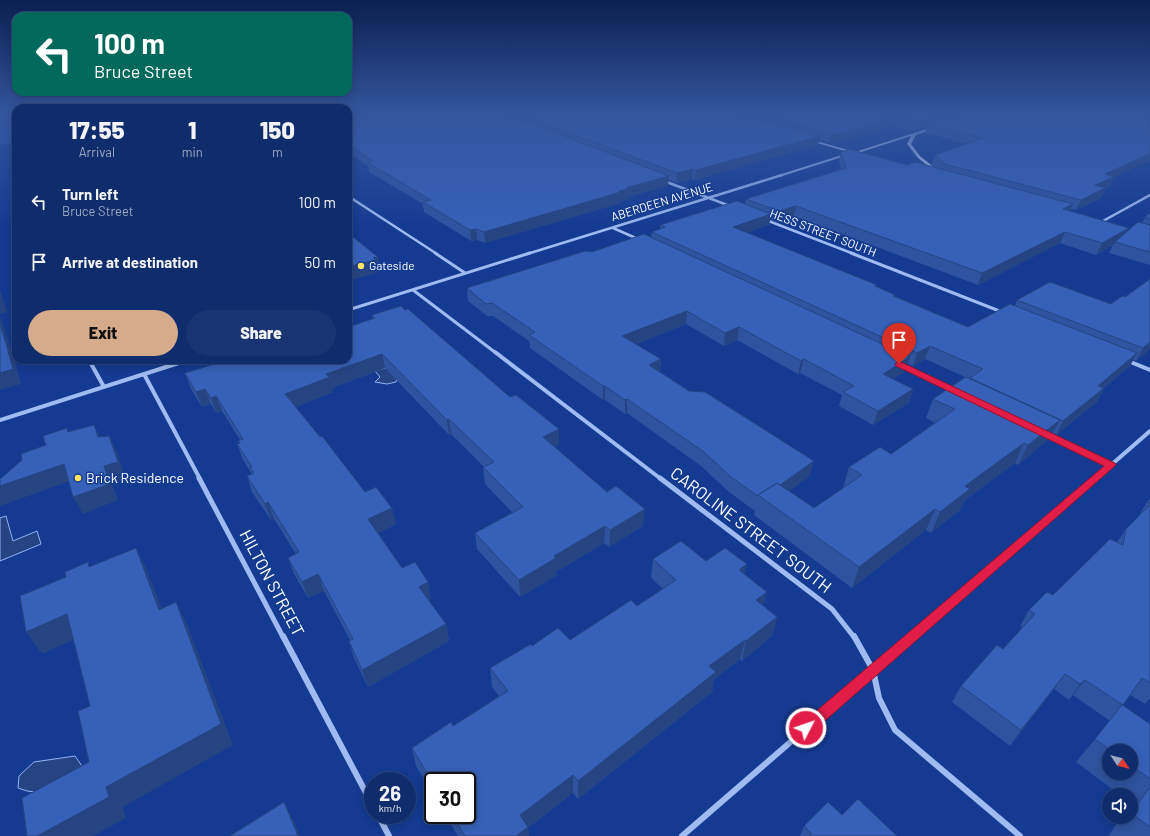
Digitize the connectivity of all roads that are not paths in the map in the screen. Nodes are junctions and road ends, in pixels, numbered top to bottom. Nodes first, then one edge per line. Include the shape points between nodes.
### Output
1 (851, 152) edge
2 (858, 152) edge
3 (915, 152) edge
4 (855, 153) junction
5 (869, 156) edge
6 (929, 173) edge
7 (663, 180) edge
8 (1150, 195) edge
9 (709, 198) junction
10 (352, 199) edge
11 (732, 207) edge
12 (761, 218) edge
13 (1095, 219) edge
14 (1103, 221) junction
15 (1110, 223) edge
16 (613, 228) junction
17 (645, 243) edge
18 (465, 273) junction
19 (413, 290) junction
20 (352, 309) edge
21 (1003, 312) edge
22 (1121, 358) edge
23 (896, 362) edge
24 (91, 364) edge
25 (175, 364) edge
26 (1150, 370) edge
27 (144, 374) junction
28 (104, 387) junction
29 (960, 393) edge
30 (0, 420) edge
31 (1039, 431) edge
32 (1150, 431) edge
33 (1111, 465) junction
34 (873, 670) junction
35 (364, 789) edge
36 (383, 824) edge
37 (389, 836) edge
38 (682, 836) edge
39 (1020, 836) edge

1 - 4 main road
2 - 4 main road, ABERDEEN AVENUE
3 - 6 main road via 938,174
4 - 5 main road
4 - 9 street, ABERDEEN AVENUE
7 - 9 street
8 - 14 street
9 - 11 street
9 - 16 street, ABERDEEN AVENUE
10 - 18 street
12 - 21 street, HESS STREET SOUTH
13 - 14 main road
14 - 15 main road
16 - 17 street
16 - 18 street, ABERDEEN AVENUE
18 - 19 street, ABERDEEN AVENUE
19 - 20 street, ABERDEEN AVENUE
19 - 34 street, CAROLINE STREET SOUTH via 832,609 853,635
22 - 26 street
23 - 29 street
24 - 28 street
25 - 27 street
27 - 28 street
27 - 35 street, HILTON STREET
28 - 30 street
31 - 33 street
32 - 33 street
33 - 34 street
34 - 38 street
34 - 39 street, CAROLINE STREET SOUTH via 879,698 895,730
36 - 37 street

